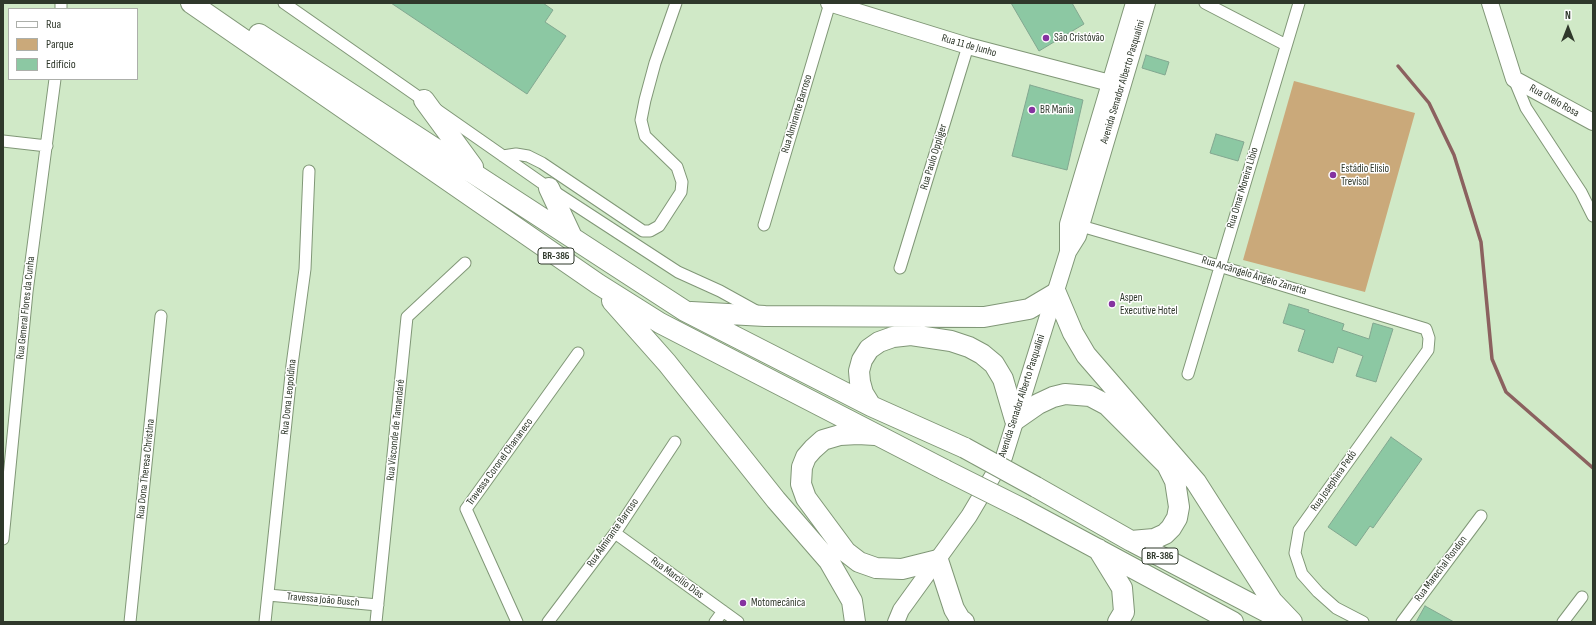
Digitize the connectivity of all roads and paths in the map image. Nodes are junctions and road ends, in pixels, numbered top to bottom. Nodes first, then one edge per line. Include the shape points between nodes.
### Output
1 (191, 3) edge
2 (211, 3) edge
3 (284, 3) edge
4 (676, 3) edge
5 (830, 3) edge
6 (1205, 3) edge
7 (1299, 3) edge
8 (1490, 3) edge
9 (1136, 4) edge
10 (1286, 45) junction
11 (968, 46) junction
12 (1514, 79) junction
13 (55, 80) edge
14 (1110, 83) junction
15 (424, 100) junction
16 (1593, 122) edge
17 (3, 142) edge
18 (47, 146) junction
19 (503, 156) junction
20 (309, 171) dead end
21 (480, 177) junction
22 (549, 188) junction
23 (1593, 216) edge
24 (764, 225) dead end
25 (1081, 226) junction
26 (572, 237) junction
27 (1068, 252) junction
28 (465, 263) dead end
29 (1219, 266) junction
30 (900, 268) dead end
31 (598, 284) junction
32 (1056, 292) junction
33 (685, 311) junction
34 (161, 316) dead end
35 (765, 316) junction
36 (1426, 329) joint
37 (578, 353) dead end
38 (1188, 374) dead end
39 (871, 406) junction
40 (1015, 420) junction
41 (880, 436) junction
42 (675, 442) dead end
43 (1481, 516) dead end
44 (615, 533) junction
45 (3, 538) edge
46 (1131, 541) junction
47 (1096, 547) junction
48 (938, 560) junction
49 (268, 595) junction
50 (1582, 597) dead end
51 (378, 605) junction
52 (723, 611) junction
53 (899, 616) edge
54 (130, 622) edge
55 (265, 622) edge
56 (376, 622) edge
57 (517, 622) edge
58 (548, 622) edge
59 (715, 622) edge
60 (738, 622) edge
61 (855, 622) edge
62 (886, 622) edge
63 (964, 622) edge
64 (1118, 622) edge
65 (1233, 622) edge
66 (1286, 622) edge
67 (1292, 622) edge
68 (1362, 622) edge
69 (1402, 622) edge
70 (1563, 622) edge

1 - 31 highway, BR-386
2 - 21 highway, BR-386
3 - 15 street
4 - 19 street via 644,100 642,120 644,136 676,167 682,182 681,192 659,226 650,231 643,231 542,163 528,156
5 - 11 main road, Rua 11 de Junho
5 - 24 street, Rua Almirante Barroso
6 - 10 street
7 - 10 street, Rua Omar Moreira Libio
8 - 12 main road
9 - 14 main road, Avenida Senador Alberto Pasqualini
9 - 25 main road, Avenida Senador Alberto Pasqualini
10 - 29 street, Rua Omar Moreira Libio
11 - 14 main road, Rua 11 de Junho
11 - 30 street, Rua Paulo Oppliger
12 - 16 main road, Rua Otelo Rosa
12 - 23 street via 1526,108 1581,192
13 - 18 street, Rua General Flores da Cunha
14 - 27 main road, Avenida Senador Alberto Pasqualini via 1068,224
15 - 19 street
15 - 21 highway
17 - 18 street
18 - 45 street, Rua General Flores da Cunha via 27,292
19 - 22 street
20 - 49 street, Rua Dona Leopoldina via 305,269 292,365
21 - 26 highway, BR-386
22 - 26 highway
22 - 35 street via 678,272
25 - 27 main road, Avenida Senador Alberto Pasqualini
25 - 29 street, Rua Arcângelo Ângelo Zanatta
26 - 33 highway, BR-386
27 - 32 main road, Avenida Senador Alberto Pasqualini
28 - 51 street, Rua Visconde de Tamandaré via 407,317
29 - 36 street, Rua Arcângelo Ângelo Zanatta
29 - 38 street, Rua Omar Moreira Libio
31 - 41 highway, BR-386 via 660,323
31 - 61 highway via 667,363 776,500 829,561 852,601
32 - 35 highway via 1029,309 984,317
32 - 40 main road, Avenida Senador Alberto Pasqualini
32 - 67 highway via 1073,333 1086,355 1196,482 1272,601
33 - 35 highway
33 - 39 highway, BR-386
34 - 54 street, Rua Dona Theresa Christina
36 - 68 street, Rua Josephina Pedó via 1429,338 1428,350 1299,530 1295,553 1302,574 1336,608
37 - 57 street, Travessa Coronel Chananeco via 466,509
39 - 40 highway via 860,382 862,360 870,349 880,342 892,337 911,335 951,341 982,354 994,364 1003,378
39 - 46 highway, BR-386, bridge via 965,448
40 - 46 highway via 1053,397 1065,394 1090,396 1107,405 1167,465 1175,482 1179,507 1177,518 1165,534 1154,539
40 - 48 main road, Avenida Senador Alberto Pasqualini via 1004,456 969,516
41 - 47 highway, BR-386, bridge
41 - 48 highway via 852,434 823,440 806,457 802,467 801,484 806,498 846,552 859,562 876,568 902,569
42 - 44 street, Rua Almirante Barroso
43 - 69 street, Rua Marechal Rondon
44 - 52 street, Rua Marcílio Dias
44 - 58 street, Rua Almirante Barroso
46 - 66 highway, BR-386
47 - 64 highway via 1122,588 1124,612
47 - 65 highway, BR-386
48 - 53 main road, Avenida Senador Alberto Pasqualini
48 - 63 highway via 954,609
49 - 51 street, Travessa João Busch
49 - 55 street, Rua Dona Leopoldina
50 - 70 street
51 - 56 street, Rua Visconde de Tamandaré
52 - 59 street
52 - 60 street, Rua Marcílio Dias
53 - 62 main road, Avenida Senador Alberto Pasqualini

